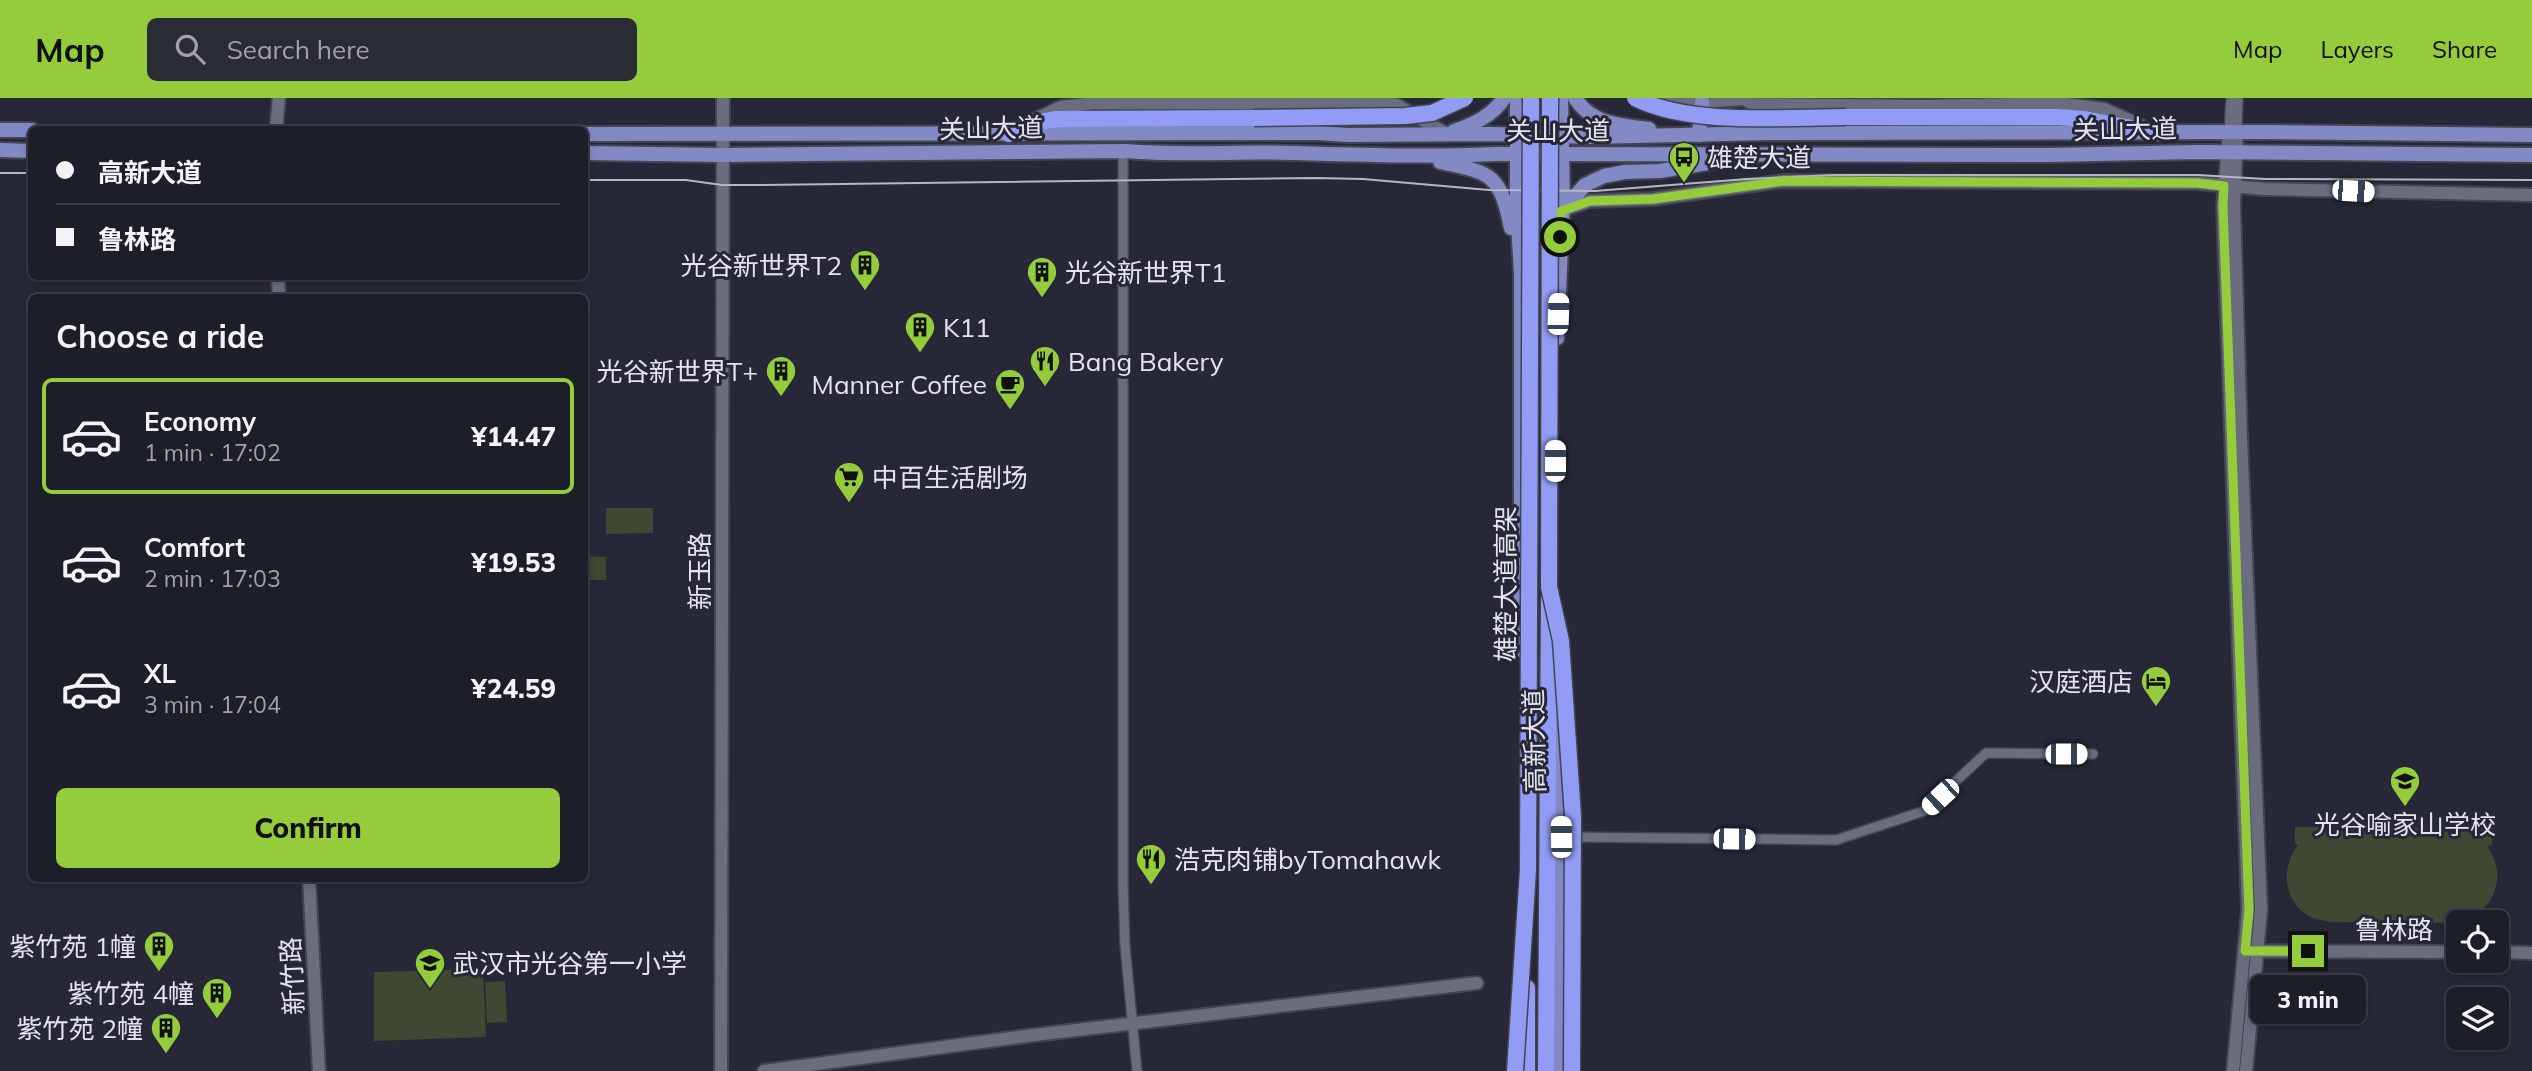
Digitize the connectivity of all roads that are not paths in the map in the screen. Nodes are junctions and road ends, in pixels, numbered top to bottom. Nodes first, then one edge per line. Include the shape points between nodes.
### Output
1 (279, 98) edge
2 (723, 98) edge
3 (1465, 98) edge
4 (1504, 98) edge
5 (1517, 98) edge
6 (1531, 98) edge
7 (1550, 98) edge
8 (1561, 98) edge
9 (1575, 98) edge
10 (1636, 98) edge
11 (1902, 98) edge
12 (1912, 98) edge
13 (2231, 98) edge
14 (2238, 98) edge
15 (1728, 99) edge
16 (1702, 102) junction
17 (1752, 104) junction
18 (1889, 105) junction
19 (1923, 106) junction
20 (276, 126) edge
21 (0, 130) edge
22 (28, 130) edge
23 (2233, 132) junction
24 (723, 133) junction
25 (1752, 133) junction
26 (2159, 133) junction
27 (588, 134) edge
28 (1009, 134) junction
29 (1447, 134) junction
30 (1518, 135) junction
31 (1699, 135) junction
32 (2532, 135) edge
33 (1561, 136) junction
34 (0, 150) edge
35 (28, 151) edge
36 (1123, 151) junction
37 (588, 153) edge
38 (1751, 153) junction
39 (2232, 153) junction
40 (723, 155) junction
41 (1518, 155) junction
42 (1562, 155) junction
43 (2532, 155) edge
44 (1418, 157) junction
45 (2230, 186) junction
46 (2532, 195) edge
47 (1562, 206) junction
48 (1521, 272) junction
49 (1549, 587) junction
50 (2093, 754) dead end
51 (1561, 837) junction
52 (1528, 870) junction
53 (309, 882) edge
54 (2251, 951) junction
55 (2446, 952) edge
56 (2509, 952) edge
57 (2532, 953) edge
58 (1477, 983) dead end
59 (1132, 1026) junction
60 (319, 1071) edge
61 (721, 1071) edge
62 (764, 1071) edge
63 (1137, 1071) edge
64 (1515, 1071) edge
65 (1524, 1071) edge
66 (1546, 1071) edge
67 (1559, 1071) edge
68 (1572, 1071) edge
69 (2233, 1071) edge
70 (2246, 1071) edge

1 - 20 main road
2 - 24 main road, 新玉路
3 - 28 highway, bridge via 1432,113 1405,116 1057,119
4 - 29 main road via 1484,118
5 - 30 main road
6 - 52 highway, 雄楚大道高架, bridge
7 - 49 highway, 雄楚大道高架, bridge
8 - 33 main road
9 - 31 main road via 1605,123
10 - 16 main road
10 - 26 highway, bridge via 1686,114 2059,117
11 - 18 main road
12 - 19 main road
13 - 23 street
14 - 23 street
15 - 16 main road
15 - 17 main road
16 - 31 main road
17 - 18 main road
17 - 25 main road
18 - 19 main road
19 - 26 main road via 2060,103 2104,108
21 - 22 main road
23 - 26 main road, 关山大道
23 - 32 main road, 关山大道
23 - 39 main road
24 - 27 main road, 关山大道
24 - 28 main road, 关山大道
24 - 40 main road, 新玉路
25 - 26 main road, 关山大道
25 - 31 main road, 关山大道
28 - 29 main road, 关山大道
28 - 29 main road via 1047,112 1094,103 1395,104
29 - 30 main road, 关山大道
30 - 33 main road, 关山大道
30 - 41 main road
31 - 33 main road, 关山大道
33 - 42 main road
34 - 35 main road
36 - 40 main road, 关山大道
36 - 44 main road, 关山大道
36 - 59 street via 1123,883
37 - 40 main road, 关山大道
38 - 39 main road, 关山大道
38 - 42 main road, 关山大道
38 - 47 main road via 1700,166 1604,176 1585,185
39 - 43 main road, 关山大道
39 - 45 main road
40 - 61 main road, 新玉路
41 - 42 main road, 关山大道
41 - 44 main road, 关山大道
41 - 48 main road, 高新大道
42 - 47 main road
44 - 48 main road via 1491,177 1504,196
45 - 46 main road
45 - 47 main road via 1784,181
45 - 54 main road via 2223,206
47 - 51 main road, 高新大道 via 1554,532
48 - 65 main road, 高新大道
49 - 66 highway, 雄楚大道高架, bridge
49 - 68 highway, bridge via 1561,641 1573,816
50 - 51 street via 1986,753 1924,811 1836,840
51 - 67 main road, 高新大道
52 - 64 highway, bridge
52 - 65 highway, 雄楚大道高架, bridge
53 - 60 main road, 新竹路
54 - 55 main road, 鲁林路
54 - 69 main road
54 - 70 main road
56 - 57 main road
58 - 59 main road
59 - 62 main road
59 - 63 street

